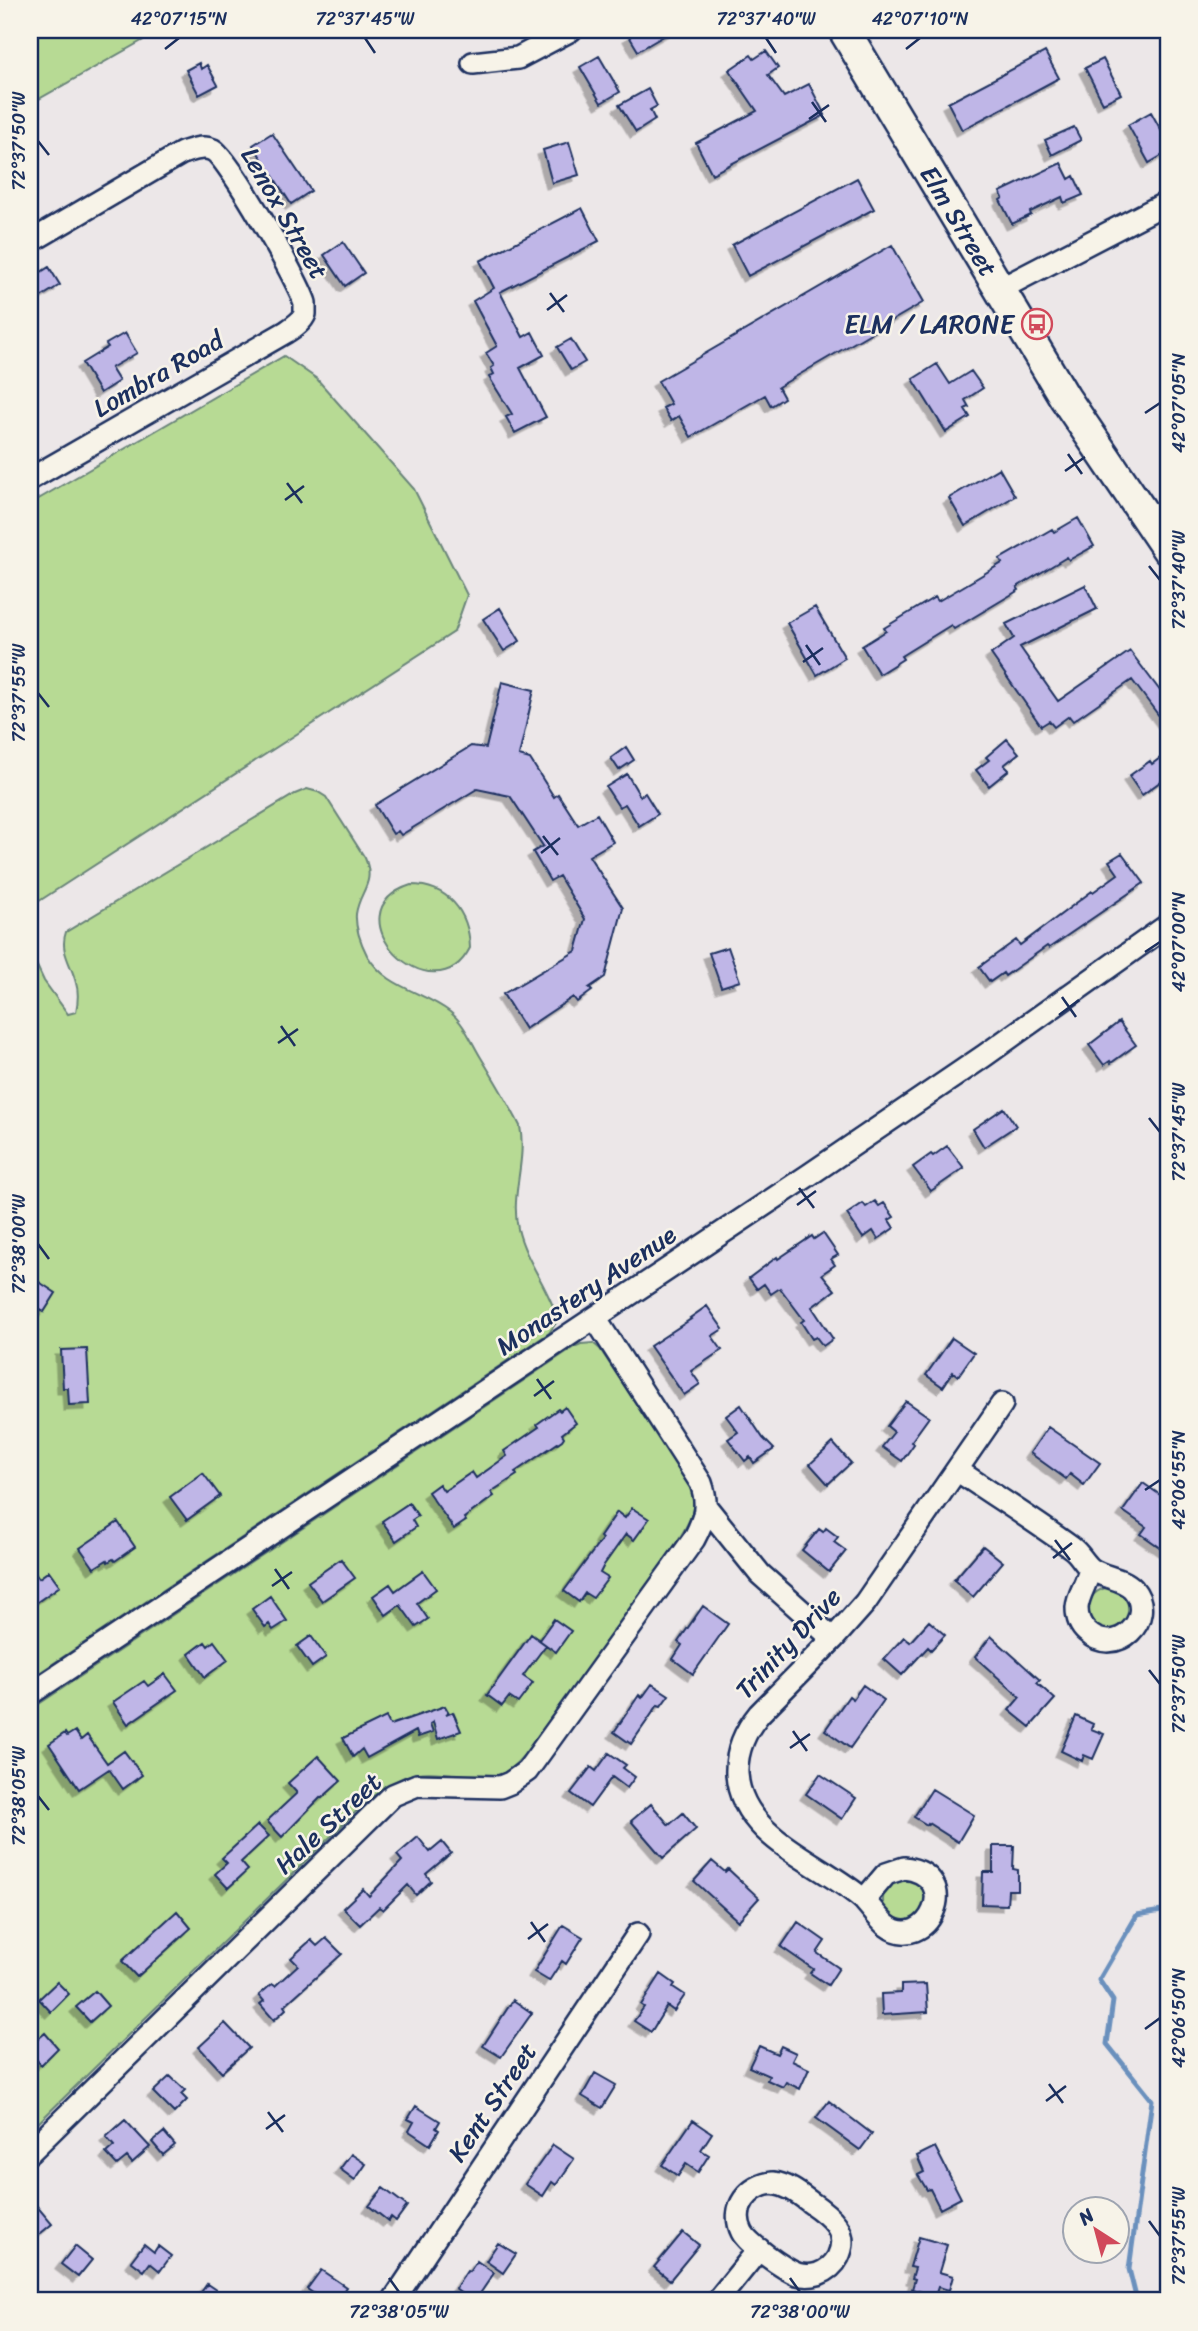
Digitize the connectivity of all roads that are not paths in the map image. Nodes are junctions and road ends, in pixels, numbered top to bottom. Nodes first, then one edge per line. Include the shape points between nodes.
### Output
1 (571, 30) edge
2 (844, 30) edge
3 (472, 64) dead end
4 (1168, 202) edge
5 (30, 242) edge
6 (1000, 289) junction
7 (305, 310) joint
8 (30, 479) edge
9 (1168, 550) edge
10 (1168, 925) edge
11 (595, 1318) junction
12 (1002, 1404) dead end
13 (957, 1470) junction
14 (707, 1508) junction
15 (1090, 1568) dead end
16 (833, 1639) junction
17 (30, 1694) edge
18 (864, 1900) dead end
19 (638, 1934) dead end
20 (30, 2152) edge
21 (759, 2249) junction
22 (393, 2301) edge
23 (717, 2301) edge

1 - 3 street via 518,58
2 - 6 main road, Elm Street
4 - 6 street
5 - 7 street, Lenox Street via 182,153 210,149 238,180
6 - 9 main road, Elm Street via 1065,398
7 - 8 street, Lombra Road via 300,322 286,332
10 - 11 street, Monastery Avenue via 939,1087
11 - 14 street via 694,1470 706,1494
11 - 17 street, Monastery Avenue
12 - 13 street, Trinity Drive
13 - 15 street via 1074,1550
13 - 16 street, Trinity Drive via 865,1603
14 - 16 street via 760,1574
14 - 20 street, Hale Street via 694,1539 527,1771 500,1787 417,1785 393,1796
16 - 18 street, Trinity Drive via 748,1727 739,1754 738,1781 745,1806 760,1826
19 - 22 street, Kent Street
21 - 21 street via 792,2272 816,2275 835,2262 842,2239 832,2218 788,2186 773,2182 751,2190 739,2210 742,2233
21 - 23 street

